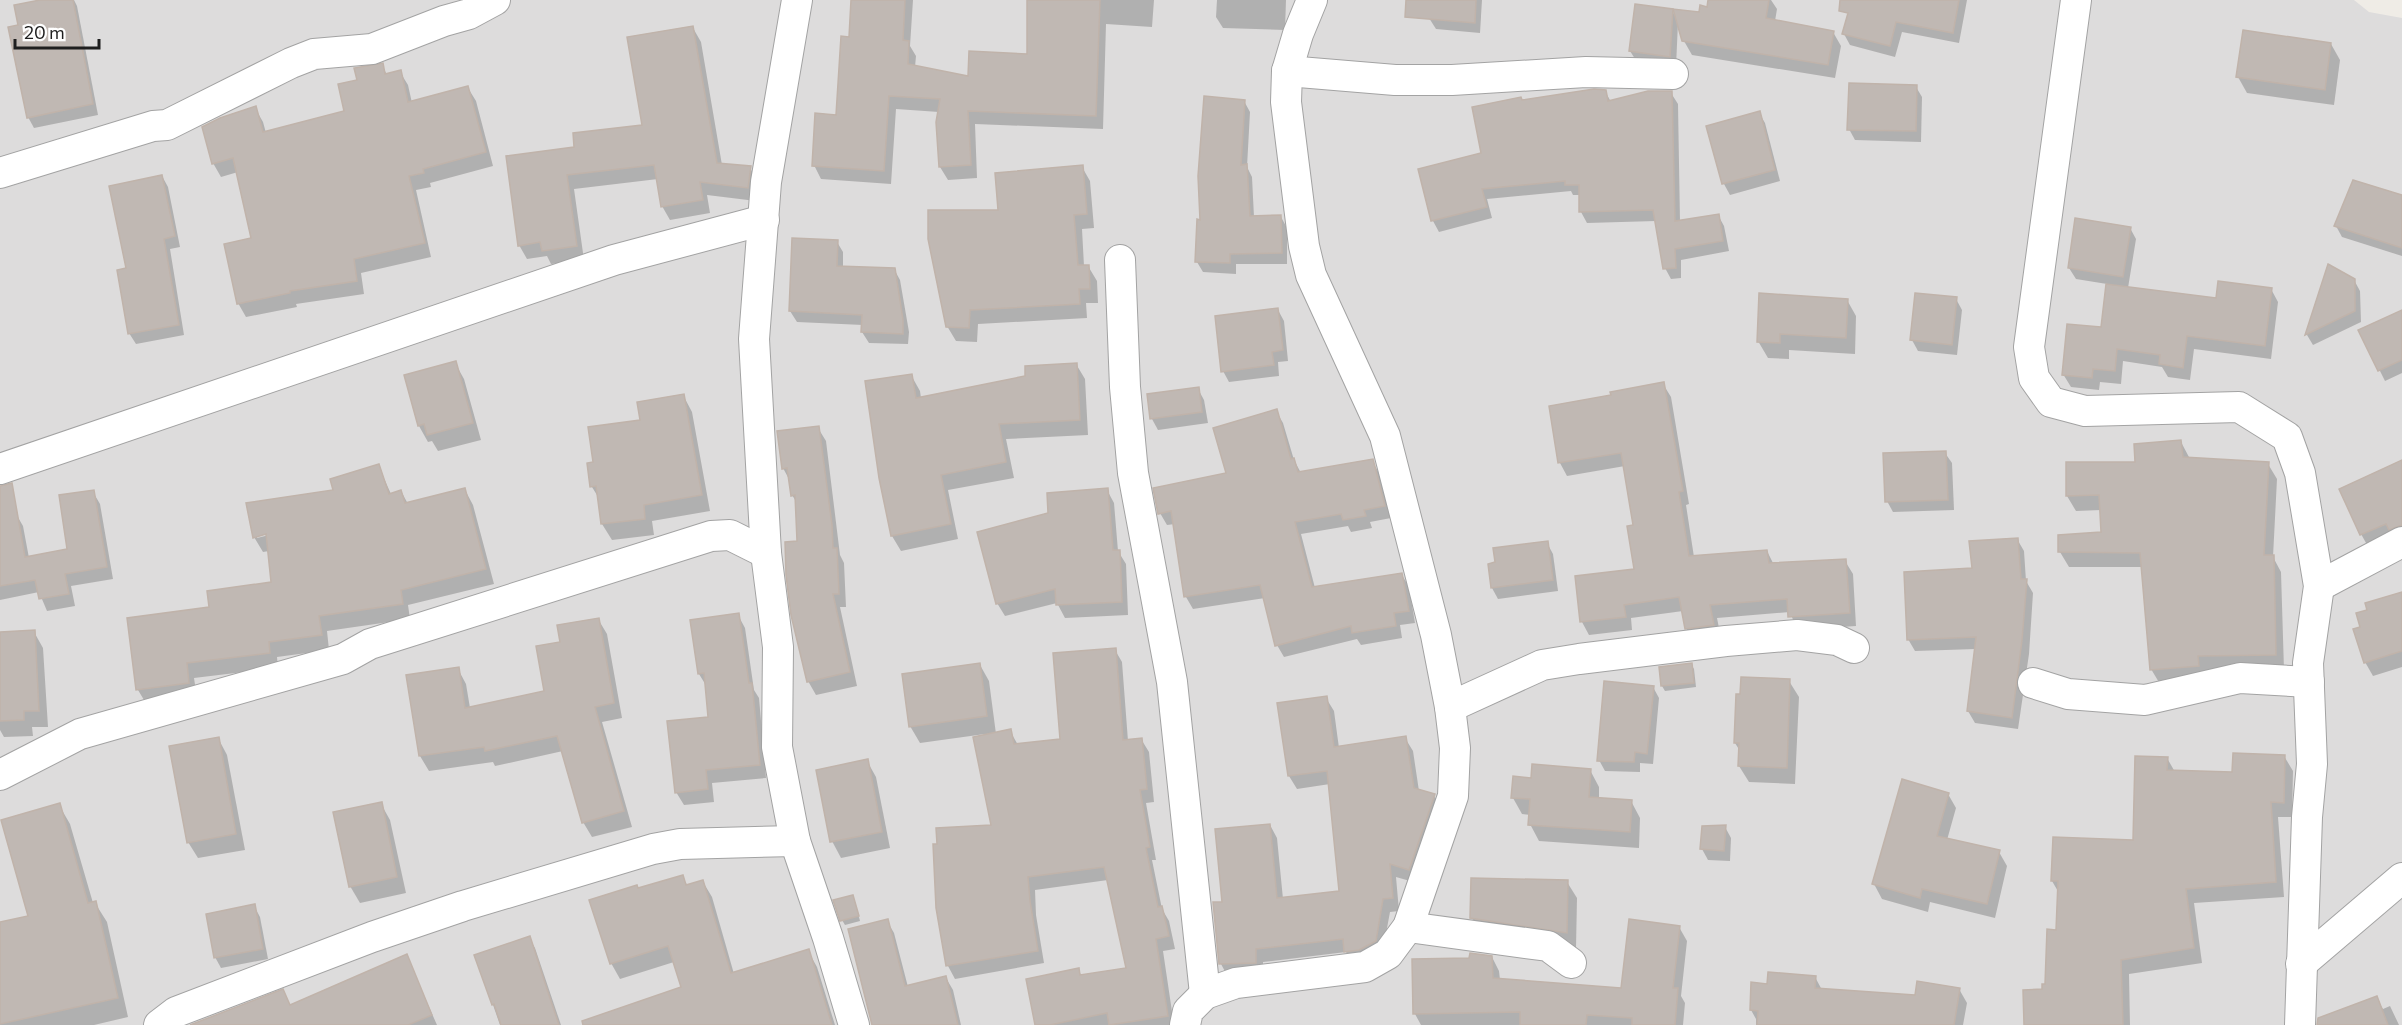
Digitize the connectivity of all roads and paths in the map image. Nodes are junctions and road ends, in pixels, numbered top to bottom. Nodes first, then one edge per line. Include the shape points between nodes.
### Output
1 (495, 0) edge
2 (797, 0) edge
3 (1312, 0) edge
4 (2076, 0) edge
5 (1287, 71) junction
6 (1673, 74) dead end
7 (0, 172) edge
8 (764, 220) junction
9 (1119, 260) dead end
10 (0, 468) edge
11 (2402, 542) edge
12 (766, 553) junction
13 (2319, 586) junction
14 (1854, 648) dead end
15 (2309, 682) junction
16 (2033, 683) dead end
17 (1450, 706) junction
18 (0, 775) edge
19 (795, 841) junction
20 (2402, 878) edge
21 (1408, 927) junction
22 (1571, 963) dead end
23 (2301, 964) junction
24 (1205, 994) junction
25 (159, 1025) edge
26 (854, 1025) edge
27 (1185, 1025) edge
28 (2300, 1025) edge

1 - 7 street via 469,14 372,49 314,54 167,125
2 - 8 street via 766,182
3 - 5 street
4 - 13 street via 2029,347 2034,378 2051,402 2085,411 2239,407 2287,437 2300,474
5 - 6 street via 1418,80 1586,72
5 - 17 street via 1286,102 1311,275 1385,436 1436,635
8 - 10 street via 614,260
8 - 12 street via 754,339
9 - 24 street via 1133,473 1172,682
11 - 13 street
12 - 18 street via 730,535 711,536 370,644 343,660 80,734
12 - 19 street via 778,647 777,747
13 - 15 street
14 - 17 street via 1837,640 1797,635 1578,659 1542,665
15 - 16 street via 2240,678 2145,700 2068,694
15 - 23 street via 2312,764
17 - 21 street via 1455,748 1453,796
19 - 25 street via 680,844 653,849 372,937 176,1012
19 - 26 street
20 - 23 street
21 - 22 street via 1548,946
21 - 24 street via 1388,954 1365,967 1236,983
23 - 28 street
24 - 27 street via 1188,1011

